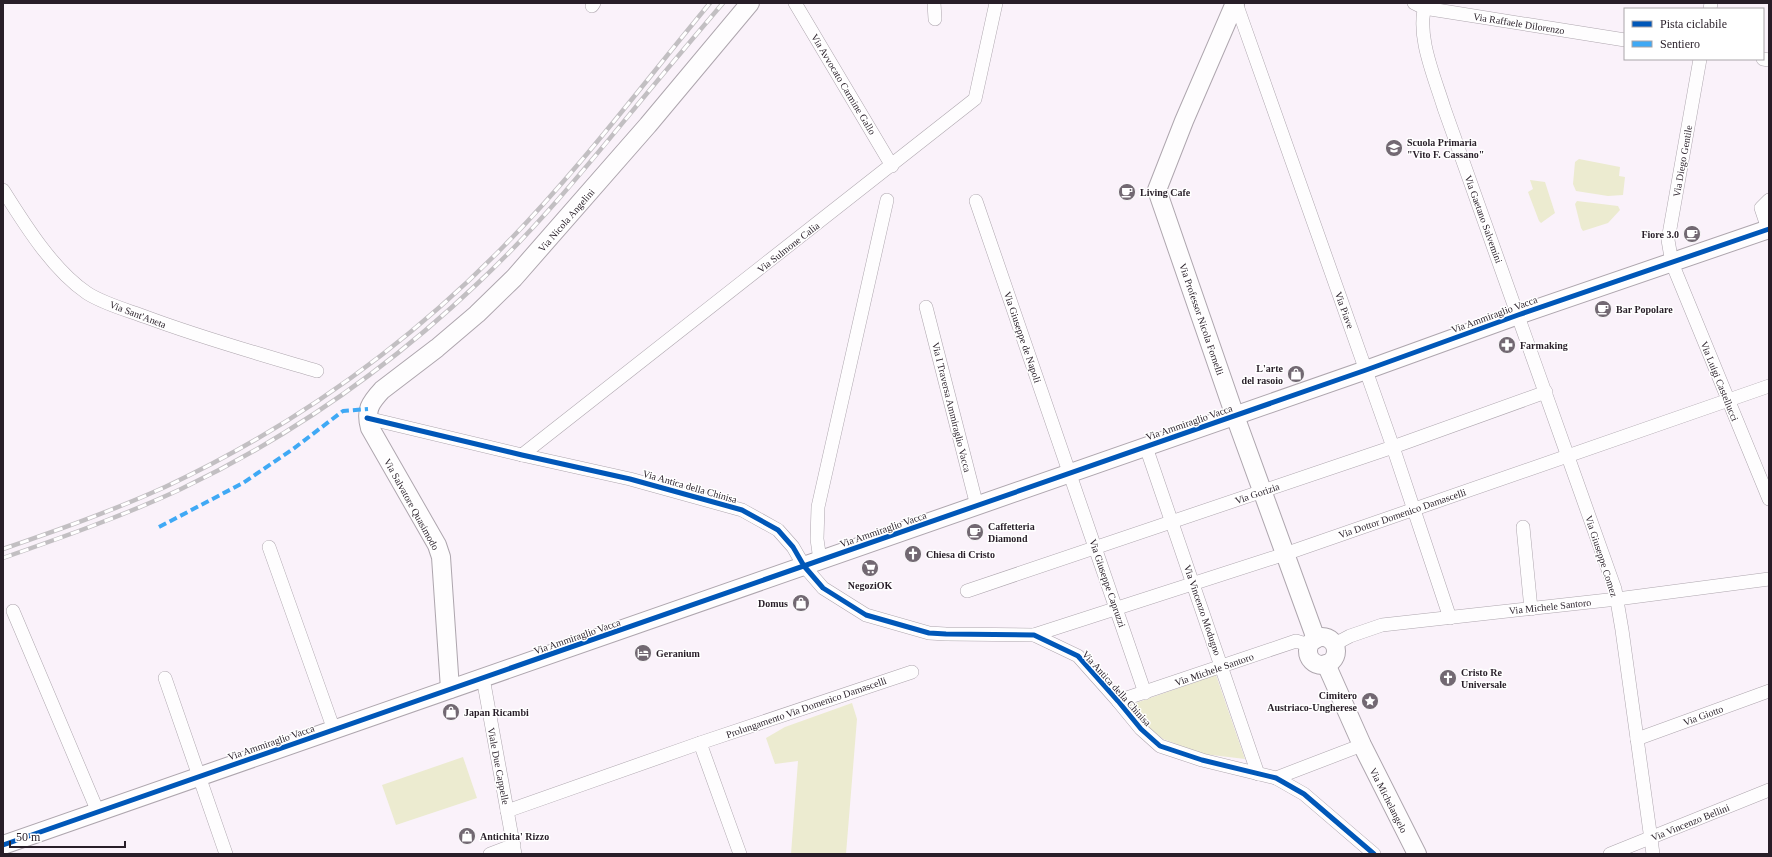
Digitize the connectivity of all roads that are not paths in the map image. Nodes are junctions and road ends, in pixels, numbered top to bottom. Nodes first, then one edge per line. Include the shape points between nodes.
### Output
1 (750, 3) edge
2 (795, 3) edge
3 (934, 3) edge
4 (996, 3) edge
5 (1235, 3) edge
6 (1421, 4) edge
7 (935, 19) dead end
8 (1624, 40) edge
9 (1700, 60) edge
10 (892, 166) junction
11 (3, 190) edge
12 (886, 200) dead end
13 (1769, 200) edge
14 (976, 201) dead end
15 (1768, 229) edge
16 (1672, 263) junction
17 (926, 307) dead end
18 (1518, 315) junction
19 (1366, 370) junction
20 (317, 371) dead end
21 (1769, 386) edge
22 (1546, 392) junction
23 (1728, 400) junction
24 (1235, 416) junction
25 (367, 418) junction
26 (1393, 446) junction
27 (1146, 447) junction
28 (522, 455) junction
29 (1568, 455) junction
30 (1070, 474) junction
31 (1262, 491) junction
32 (1769, 499) edge
33 (977, 506) junction
34 (1415, 508) junction
35 (1172, 522) junction
36 (1523, 527) dead end
37 (270, 547) dead end
38 (1096, 548) junction
39 (1285, 554) junction
40 (812, 563) junction
41 (1769, 579) edge
42 (1193, 584) junction
43 (968, 591) dead end
44 (1617, 599) junction
45 (1117, 609) junction
46 (1531, 609) junction
47 (13, 611) dead end
48 (1450, 618) junction
49 (1034, 635) junction
50 (1313, 642) junction
51 (1333, 644) junction
52 (1326, 664) junction
53 (1222, 666) junction
54 (912, 672) dead end
55 (165, 678) dead end
56 (483, 678) junction
57 (450, 689) junction
58 (1769, 691) edge
59 (1145, 693) junction
60 (1118, 701) junction
61 (334, 730) junction
62 (1637, 740) junction
63 (700, 743) junction
64 (1362, 745) junction
65 (1258, 774) junction
66 (199, 777) junction
67 (1276, 778) junction
68 (1769, 790) edge
69 (98, 812) junction
70 (508, 812) junction
71 (1651, 838) junction
72 (3, 845) edge
73 (514, 850) edge
74 (226, 854) edge
75 (490, 854) edge
76 (740, 854) edge
77 (1374, 854) edge
78 (1418, 854) edge
79 (1610, 854) edge
80 (1653, 854) edge

1 - 25 street, Via Nicola Angelini via 525,266 477,314 382,390 368,409
2 - 10 street, Via Avvocato Carmine Gallo
3 - 7 street
4 - 10 street, Via Sulmone Calia via 975,99
5 - 19 street, Via Piave
5 - 24 street, Via Professor Nicola Fornelli via 1157,190
6 - 8 street, Via Raffaele Dilorenzo
6 - 18 street, Via Gaetano Salvemini via 1427,54
9 - 16 street, Via Diego Gentile via 1668,233
10 - 28 street, Via Sulmone Calia
11 - 20 street, Via Sant'Aneta via 37,242 70,279 88,293 194,335
12 - 40 street via 818,507 817,539
13 - 15 street via 1761,208
14 - 30 street, Via Giuseppe de Napoli
15 - 16 street, Via Ammiraglio Vacca
16 - 18 street, Via Ammiraglio Vacca
16 - 23 street, Via Luigi Castellucci
17 - 33 street, Via I Traversa Ammiraglio Vacca
18 - 19 street, Via Ammiraglio Vacca
18 - 22 street, Via Giuseppe Comez
19 - 24 street, Via Ammiraglio Vacca
19 - 26 street, Via Piave
21 - 23 street, Via Dottor Domenico Damascelli
22 - 26 street, Via Gorizia
22 - 29 street, Via Giuseppe Comez
23 - 29 street, Via Dottor Domenico Damascelli
23 - 32 street, Via Luigi Castellucci
24 - 27 street, Via Ammiraglio Vacca
24 - 31 street, Via Professor Nicola Fornelli
25 - 28 street, Via Antica della Chinisa
25 - 57 street, Via Salvatore Quasimodo via 370,428 437,545
26 - 31 street, Via Gorizia
26 - 34 street, Via Piave
27 - 30 street, Via Ammiraglio Vacca
27 - 35 street, Via Vincenzo Modugno
28 - 40 street, Via Antica della Chinisa via 630,478 742,510 778,530
29 - 34 street, Via Dottor Domenico Damascelli
29 - 44 street, Via Giuseppe Comez
30 - 33 street, Via Ammiraglio Vacca
30 - 38 street, Via Giuseppe Capruzzi
31 - 35 street, Via Gorizia
31 - 39 street, Via Professor Nicola Fornelli
33 - 40 street, Via Ammiraglio Vacca
34 - 39 street, Via Dottor Domenico Damascelli
34 - 48 street, Via Piave
35 - 38 street, Via Gorizia
35 - 42 street, Via Vincenzo Modugno
36 - 46 street
37 - 61 street
38 - 43 street, Via Gorizia
38 - 45 street, Via Giuseppe Capruzzi
39 - 42 street, Via Dottor Domenico Damascelli
39 - 50 street, Via Professor Nicola Fornelli
40 - 49 street, Via Antica della Chinisa via 823,588 866,615 929,633
40 - 56 street, Via Ammiraglio Vacca
41 - 44 street, Via Michele Santoro
42 - 45 street, Via Dottor Domenico Damascelli
42 - 53 street, Via Vincenzo Modugno
44 - 46 street, Via Michele Santoro
44 - 62 street, Via Giuseppe Comez
45 - 49 street, Via Dottor Domenico Damascelli
45 - 59 street, Via Giuseppe Capruzzi
46 - 48 street, Via Michele Santoro
47 - 69 street
48 - 51 street, Via Michele Santoro via 1382,625
49 - 60 street, Via Antica della Chinisa via 1078,656
50 - 51 street via 1328,639
50 - 52 street via 1308,653 1311,660 1318,665
50 - 53 street, Via Michele Santoro via 1296,641
51 - 52 street via 1334,656
52 - 64 street, Via Michelangelo
53 - 59 street, Via Michele Santoro
53 - 65 street, Via Vincenzo Modugno
54 - 63 street, Prolungamento Via Domenico Damascelli
55 - 66 street
56 - 57 street, Via Ammiraglio Vacca
56 - 70 street, Viale Due Cappelle
57 - 61 street, Via Ammiraglio Vacca
58 - 62 street, Via Giotto
59 - 60 street, Via Michele Santoro
60 - 65 street, Via Antica della Chinisa via 1141,729 1160,746
61 - 66 street, Via Ammiraglio Vacca
62 - 71 street, Via Giuseppe Comez
63 - 70 street, Prolungamento Via Domenico Damascelli
63 - 76 street
64 - 67 street
64 - 78 street, Via Michelangelo
65 - 67 street, Via Antica della Chinisa
66 - 69 street, Via Ammiraglio Vacca
66 - 74 street
67 - 77 street, Via Antica della Chinisa via 1304,794
68 - 71 street, Via Vincenzo Bellini
69 - 72 street, Via Ammiraglio Vacca
70 - 73 street, Viale Due Cappelle
71 - 79 street, Via Vincenzo Bellini
71 - 80 street, Via Giuseppe Comez
73 - 75 street

